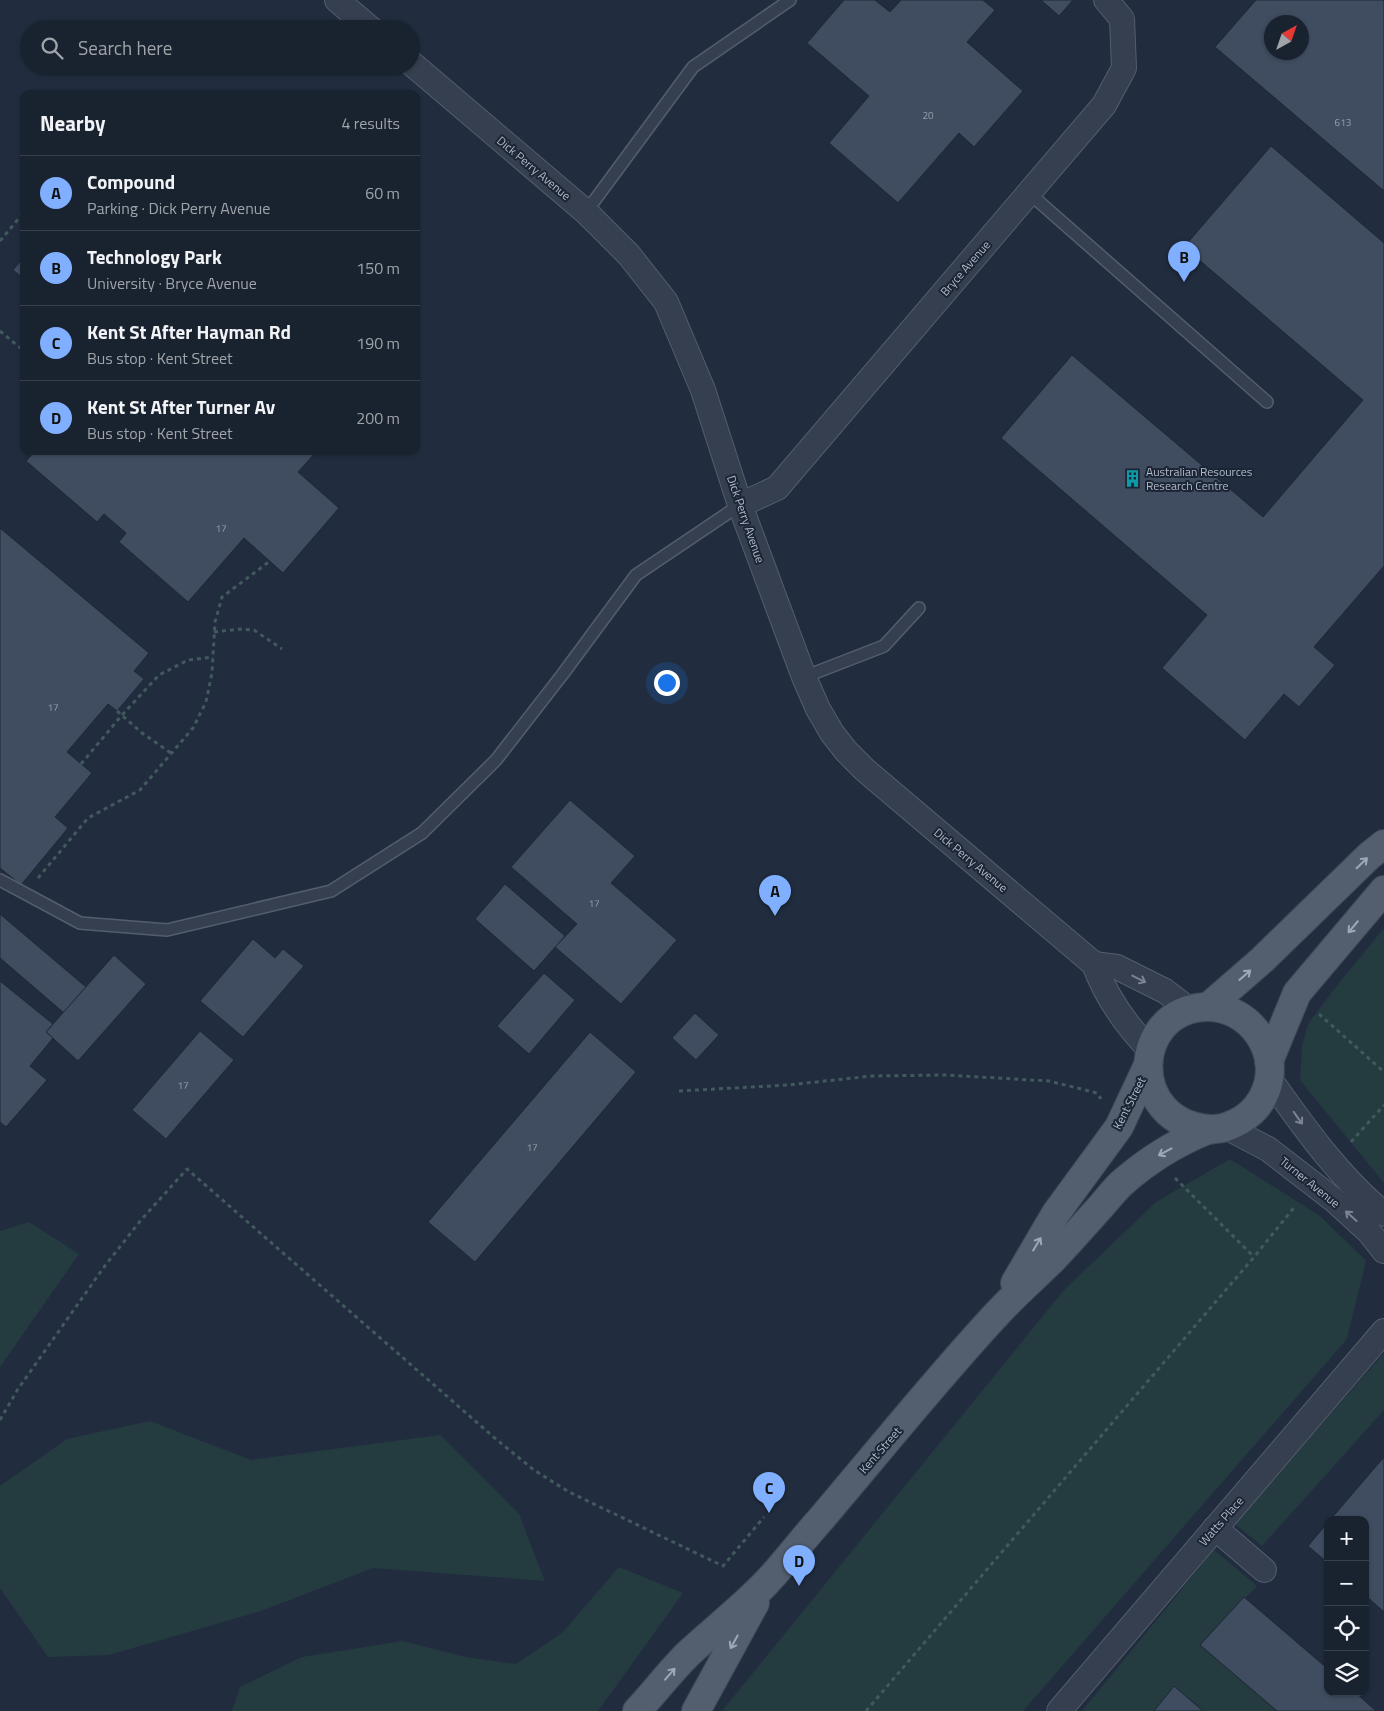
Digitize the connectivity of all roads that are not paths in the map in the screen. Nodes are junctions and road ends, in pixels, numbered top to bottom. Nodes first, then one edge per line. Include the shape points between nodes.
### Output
1 (337, 0) edge
2 (790, 0) edge
3 (1106, 0) edge
4 (360, 20) edge
5 (420, 71) edge
6 (1029, 193) junction
7 (586, 212) junction
8 (1267, 402) dead end
9 (740, 506) junction
10 (919, 608) dead end
11 (804, 676) junction
12 (1384, 844) edge
13 (0, 880) edge
14 (1384, 890) edge
15 (1094, 964) junction
16 (1199, 1009) junction
17 (1149, 1058) junction
18 (1269, 1070) junction
19 (1217, 1128) junction
20 (1384, 1214) edge
21 (1384, 1251) edge
22 (995, 1316) junction
23 (1384, 1331) edge
24 (1216, 1528) junction
25 (1264, 1570) dead end
26 (765, 1584) junction
27 (638, 1711) edge
28 (696, 1711) edge
29 (1059, 1711) edge

1 - 4 street
2 - 7 lane via 693,67
3 - 6 street, Bryce Avenue via 1122,20 1124,68 1104,105
5 - 7 street, Dick Perry Avenue
6 - 8 lane
6 - 9 street, Bryce Avenue via 777,488
7 - 9 street, Dick Perry Avenue via 629,255 666,302 703,390
9 - 11 street, Dick Perry Avenue
9 - 13 lane via 636,575 496,760 422,833 331,891 167,930 80,923
10 - 11 lane via 884,646
11 - 15 street, Dick Perry Avenue via 832,733 865,770
16 -> 12 main road via 1262,960
14 -> 18 main road via 1297,993
15 -> 16 street via 1117,967
15 - 17 street, Dick Perry Avenue via 1102,986
16 - 17 main road via 1181,1014 1165,1026
16 - 18 main road via 1226,1010 1249,1022 1265,1044
17 - 19 main road via 1148,1075 1164,1110 1180,1122 1198,1128
22 -> 17 main road, Kent Street via 1056,1213 1119,1126
18 - 19 main road via 1264,1095 1255,1109 1242,1120
18 -> 20 street, Turner Avenue via 1310,1136 1332,1163
21 -> 19 street, Turner Avenue via 1362,1225 1268,1149
19 -> 22 main road, Kent Street via 1155,1158 1121,1183 1056,1256
22 - 26 main road, Kent Street
23 - 24 street, Watts Place
24 - 25 street
24 - 29 street, Watts Place
27 -> 26 main road, Kent Street via 686,1655
26 -> 28 main road, Kent Street

